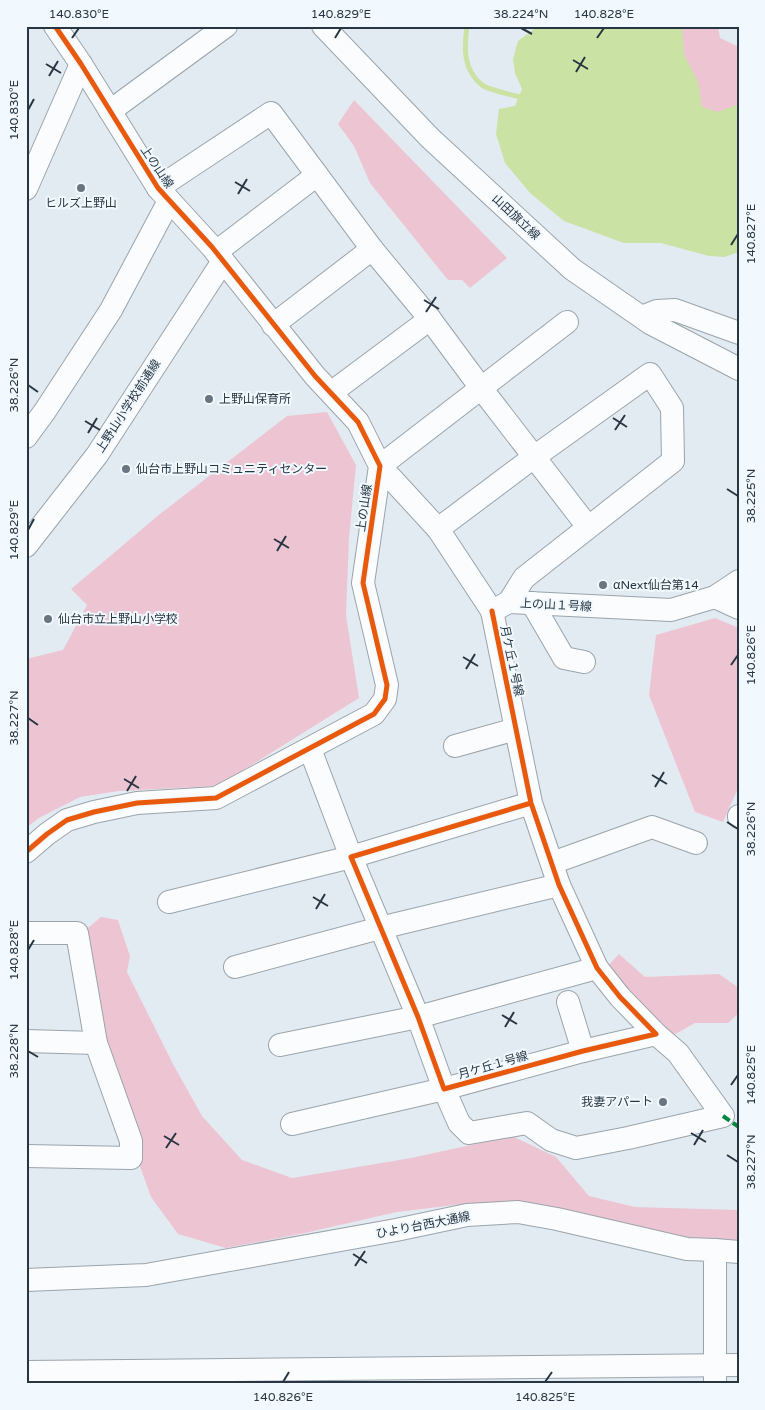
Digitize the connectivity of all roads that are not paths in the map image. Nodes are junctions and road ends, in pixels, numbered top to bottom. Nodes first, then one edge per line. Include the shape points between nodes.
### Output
1 (55, 26) edge
2 (226, 26) edge
3 (323, 26) edge
4 (81, 64) junction
5 (110, 111) junction
6 (317, 176) junction
7 (26, 189) edge
8 (164, 195) junction
9 (372, 249) junction
10 (220, 256) junction
11 (642, 317) junction
12 (430, 319) junction
13 (567, 322) dead end
14 (273, 325) junction
15 (739, 333) edge
16 (739, 368) edge
17 (481, 388) junction
18 (332, 392) junction
19 (26, 437) edge
20 (534, 457) junction
21 (380, 466) junction
22 (588, 527) junction
23 (438, 529) junction
24 (26, 546) edge
25 (739, 581) edge
26 (715, 597) junction
27 (532, 603) junction
28 (500, 607) junction
29 (739, 608) edge
30 (584, 662) dead end
31 (516, 729) junction
32 (455, 746) dead end
33 (310, 749) junction
34 (531, 803) junction
35 (696, 843) dead end
36 (26, 852) edge
37 (351, 857) junction
38 (552, 863) junction
39 (559, 886) junction
40 (169, 902) dead end
41 (380, 928) junction
42 (26, 933) edge
43 (234, 967) dead end
44 (597, 968) junction
45 (568, 1002) dead end
46 (418, 1017) junction
47 (656, 1034) junction
48 (26, 1041) edge
49 (96, 1043) junction
50 (280, 1045) dead end
51 (583, 1050) junction
52 (444, 1090) junction
53 (292, 1124) dead end
54 (26, 1156) edge
55 (715, 1250) junction
56 (739, 1252) edge
57 (26, 1280) edge
58 (739, 1365) edge
59 (26, 1372) edge
60 (715, 1375) edge
61 (334, 1377) edge

1 - 4 street, 上の山線
2 - 5 street
3 - 11 street, 山田旗立線 via 430,138 572,269
4 - 5 street, 上の山線
4 - 7 street
5 - 8 street, 上の山線
6 - 8 street via 271,113
6 - 9 street
6 - 10 street, 上野山小学校前通線
8 - 10 street, 上の山線
8 - 19 street via 111,310
9 - 12 street
9 - 14 street
10 - 14 street, 上の山線
10 - 24 street, 上野山小学校前通線 via 97,454
11 - 15 street via 657,311 675,310
11 - 16 street, 山田旗立線
12 - 17 street
12 - 18 street
13 - 17 street
14 - 18 street, 上の山線
17 - 20 street
17 - 21 street
18 - 21 street, 上の山線 via 358,422
20 - 22 street
20 - 22 street via 650,374 672,408 673,461
20 - 23 street
21 - 23 street
21 - 33 street, 上の山線 via 362,583 387,684 385,700 374,714
22 - 28 street via 524,578
23 - 28 street
25 - 26 street, 上の山１号線
26 - 27 street, 上の山１号線 via 671,610
26 - 29 street
27 - 28 street, 上の山１号線
27 - 30 street via 564,658
28 - 31 street, 月ケ丘１号線
31 - 32 street
31 - 34 street, 月ケ丘１号線
33 - 36 street, 上の山線 via 216,798 137,803 67,820
33 - 37 street, 月ケ丘１号線
34 - 37 street
34 - 38 street, 月ケ丘１号線
35 - 38 street via 652,827
37 - 40 street
37 - 41 street, 月ケ丘１号線
38 - 39 street, 月ケ丘１号線
39 - 41 street
39 - 44 street, 月ケ丘１号線
41 - 43 street
41 - 46 street, 月ケ丘１号線
42 - 49 street via 77,933
44 - 46 street
44 - 47 street, 月ケ丘１号線
45 - 51 street
46 - 50 street
46 - 52 street, 月ケ丘１号線
47 - 51 street, 月ケ丘１号線
47 - 52 street via 678,1053 723,1116 576,1148 551,1140 527,1123 469,1133 459,1123
48 - 49 street
49 - 54 street via 131,1141 131,1158
51 - 52 street, 月ケ丘１号線
52 - 53 street
55 - 56 street, ひより台西大通線
55 - 57 street, ひより台西大通線 via 687,1249 518,1212 467,1214 146,1275
55 - 60 street
58 - 60 street
59 - 61 street
60 - 61 street

